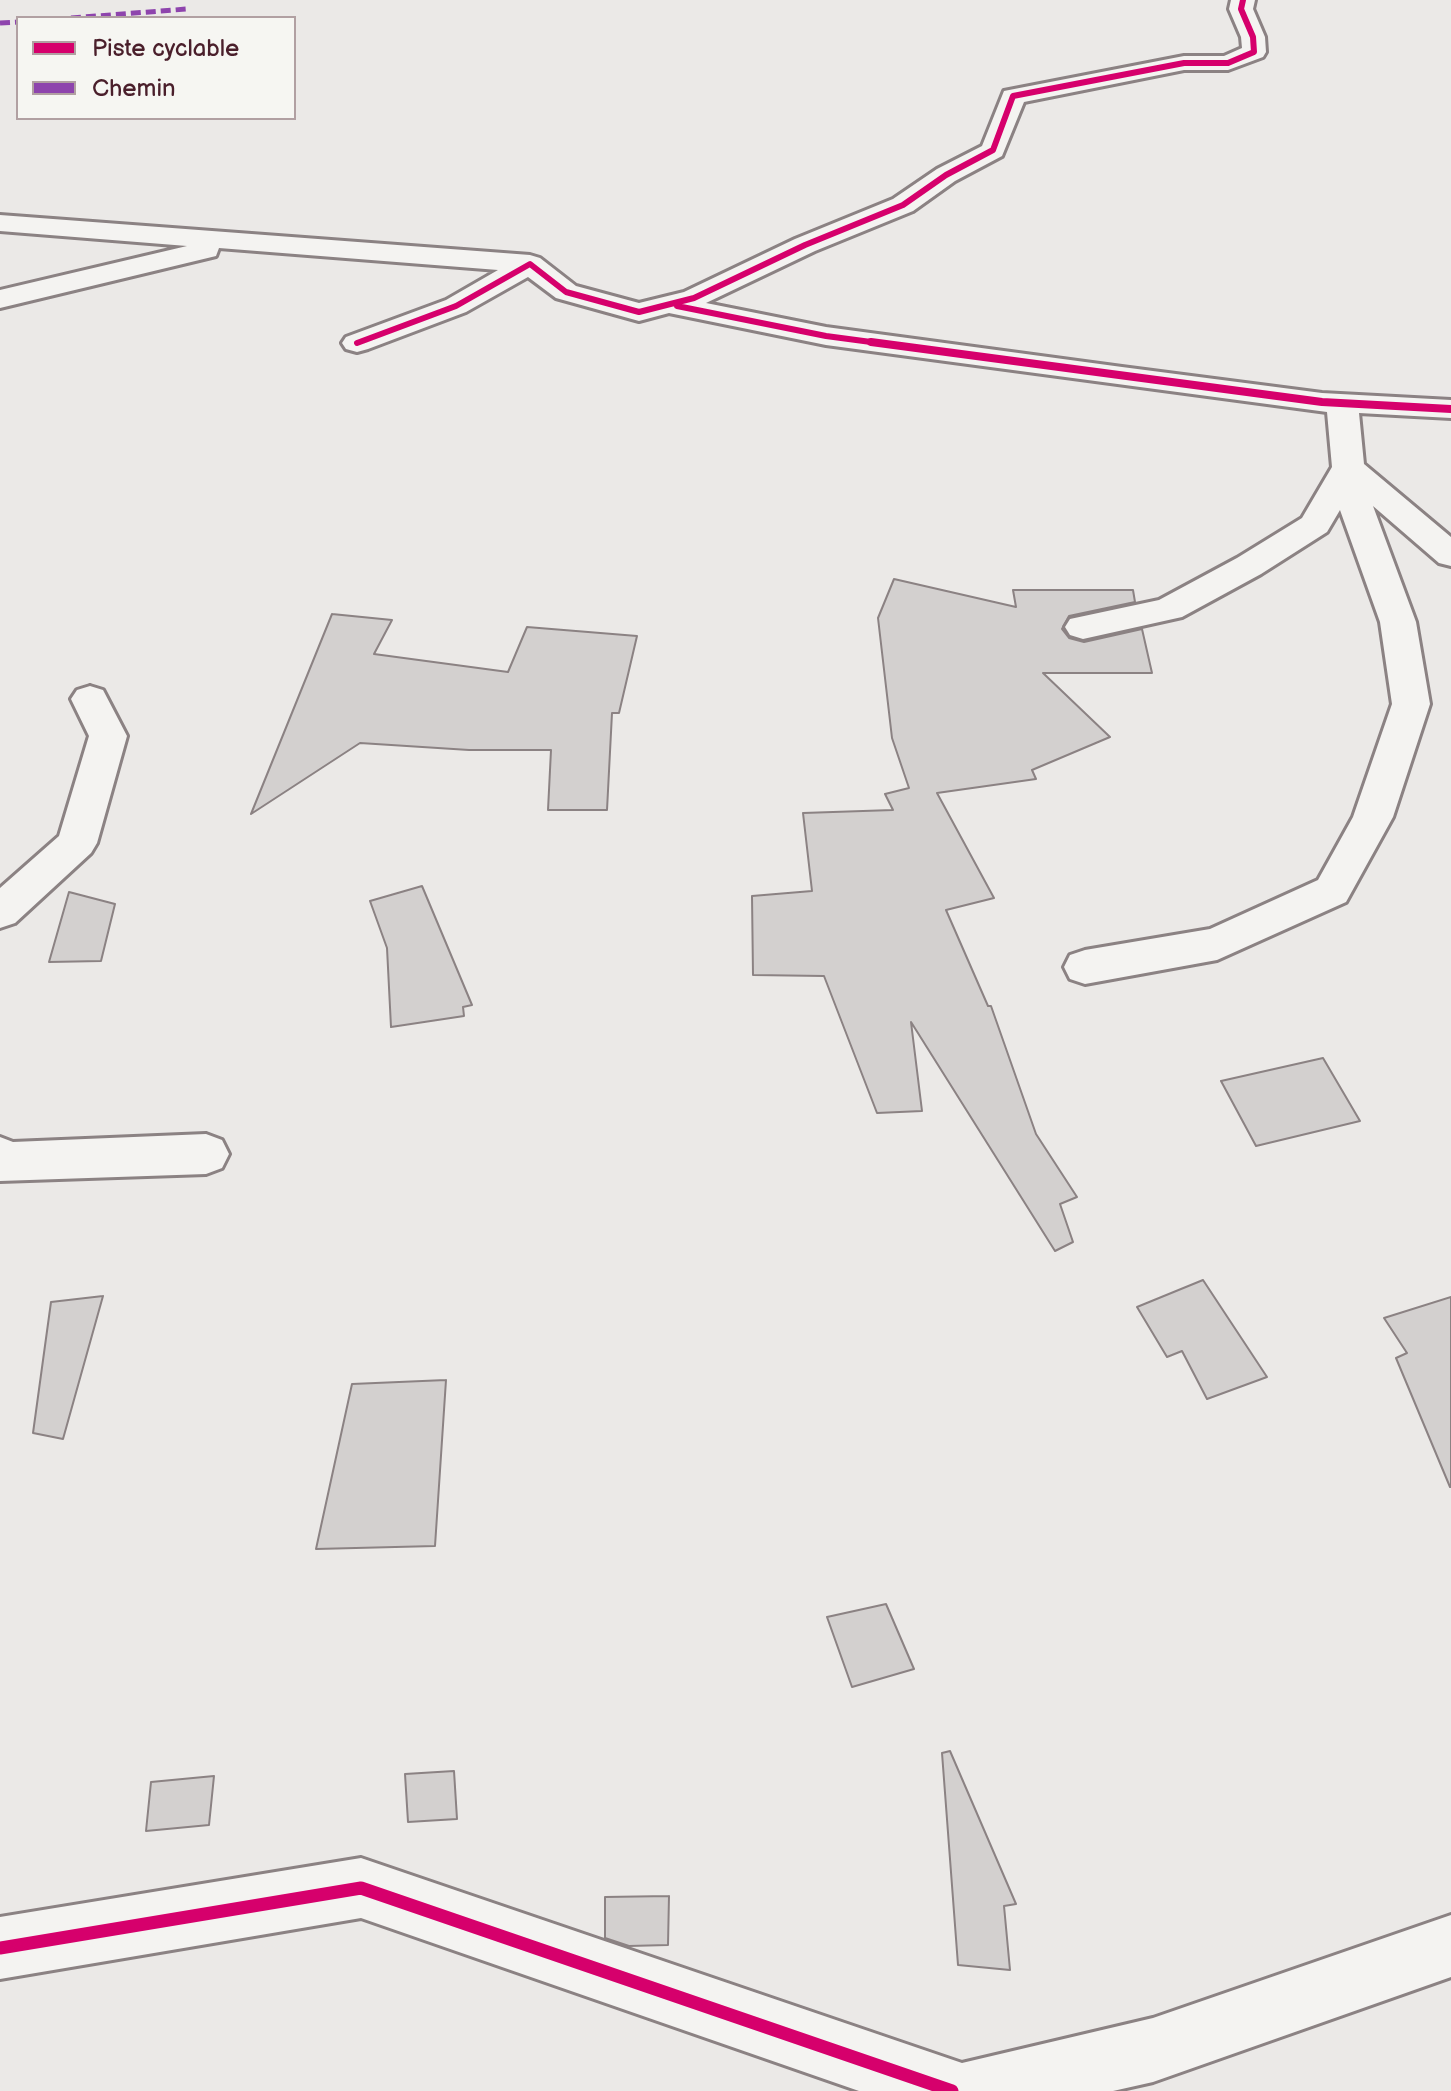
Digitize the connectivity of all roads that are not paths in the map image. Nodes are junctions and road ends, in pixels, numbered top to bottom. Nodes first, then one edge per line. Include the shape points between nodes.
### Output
1 (1243, 0) edge
2 (0, 223) edge
3 (247, 241) junction
4 (530, 264) junction
5 (0, 299) edge
6 (669, 304) junction
7 (357, 343) dead end
8 (1342, 402) junction
9 (1451, 409) edge
10 (1348, 467) junction
11 (1451, 555) edge
12 (1083, 627) dead end
13 (90, 699) dead end
14 (0, 912) edge
15 (1085, 967) dead end
16 (206, 1154) dead end
17 (0, 1157) edge
18 (1451, 1946) edge
19 (0, 1948) edge
20 (952, 2091) edge
21 (972, 2091) edge

1 - 6 street via 1254,52 1228,63 1184,63 1013,96 993,150 903,205 694,298
2 - 3 street
3 - 4 street
3 - 5 street
4 - 6 street via 566,292 639,312
4 - 7 street via 456,306
6 - 8 street via 826,336
8 - 9 street
8 - 10 street
10 - 11 street
10 - 12 street via 1315,525 1249,566 1169,609
10 - 15 street via 1359,518 1398,622 1411,704 1373,817 1332,891 1217,944
13 - 14 street via 108,736 77,843
16 - 17 street via 3,1162
18 - 21 street via 1153,2050
19 - 20 street via 361,1888

